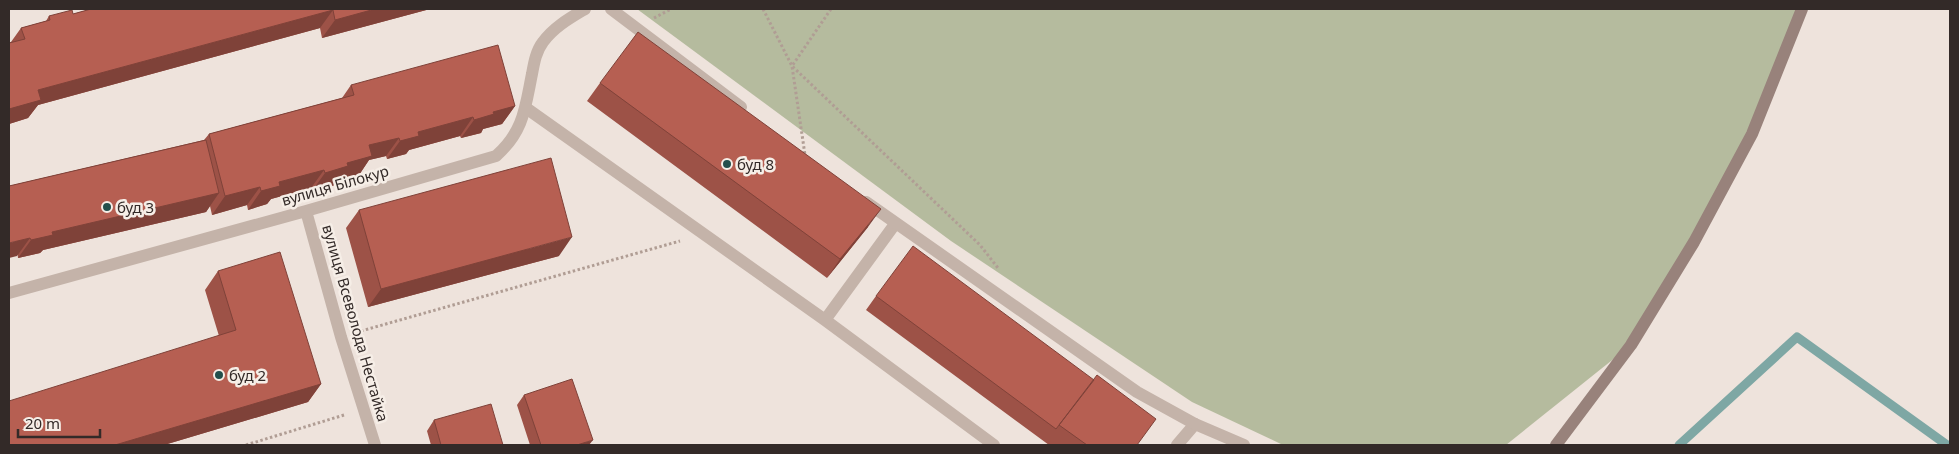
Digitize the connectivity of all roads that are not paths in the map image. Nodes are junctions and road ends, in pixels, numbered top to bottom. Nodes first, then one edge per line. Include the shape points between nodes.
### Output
1 (585, 9) edge
2 (611, 9) edge
3 (1802, 9) edge
4 (526, 108) junction
5 (752, 115) edge
6 (858, 196) edge
7 (306, 211) junction
8 (895, 224) junction
9 (9, 293) edge
10 (825, 320) junction
11 (1196, 424) junction
12 (375, 445) edge
13 (994, 445) edge
14 (1178, 445) edge
15 (1244, 445) edge
16 (1556, 445) edge

1 - 4 street, вулиця Білокур via 560,24 542,43 533,68
2 - 5 street
3 - 16 main road via 1752,134 1694,242 1631,345
4 - 7 street, вулиця Білокур via 516,135 496,156
4 - 10 street
6 - 8 street
7 - 9 street, вулиця Білокур
7 - 12 street, вулиця Всеволода Нестайка
8 - 10 street
8 - 11 street via 1137,392
10 - 13 street
11 - 14 street
11 - 15 street

